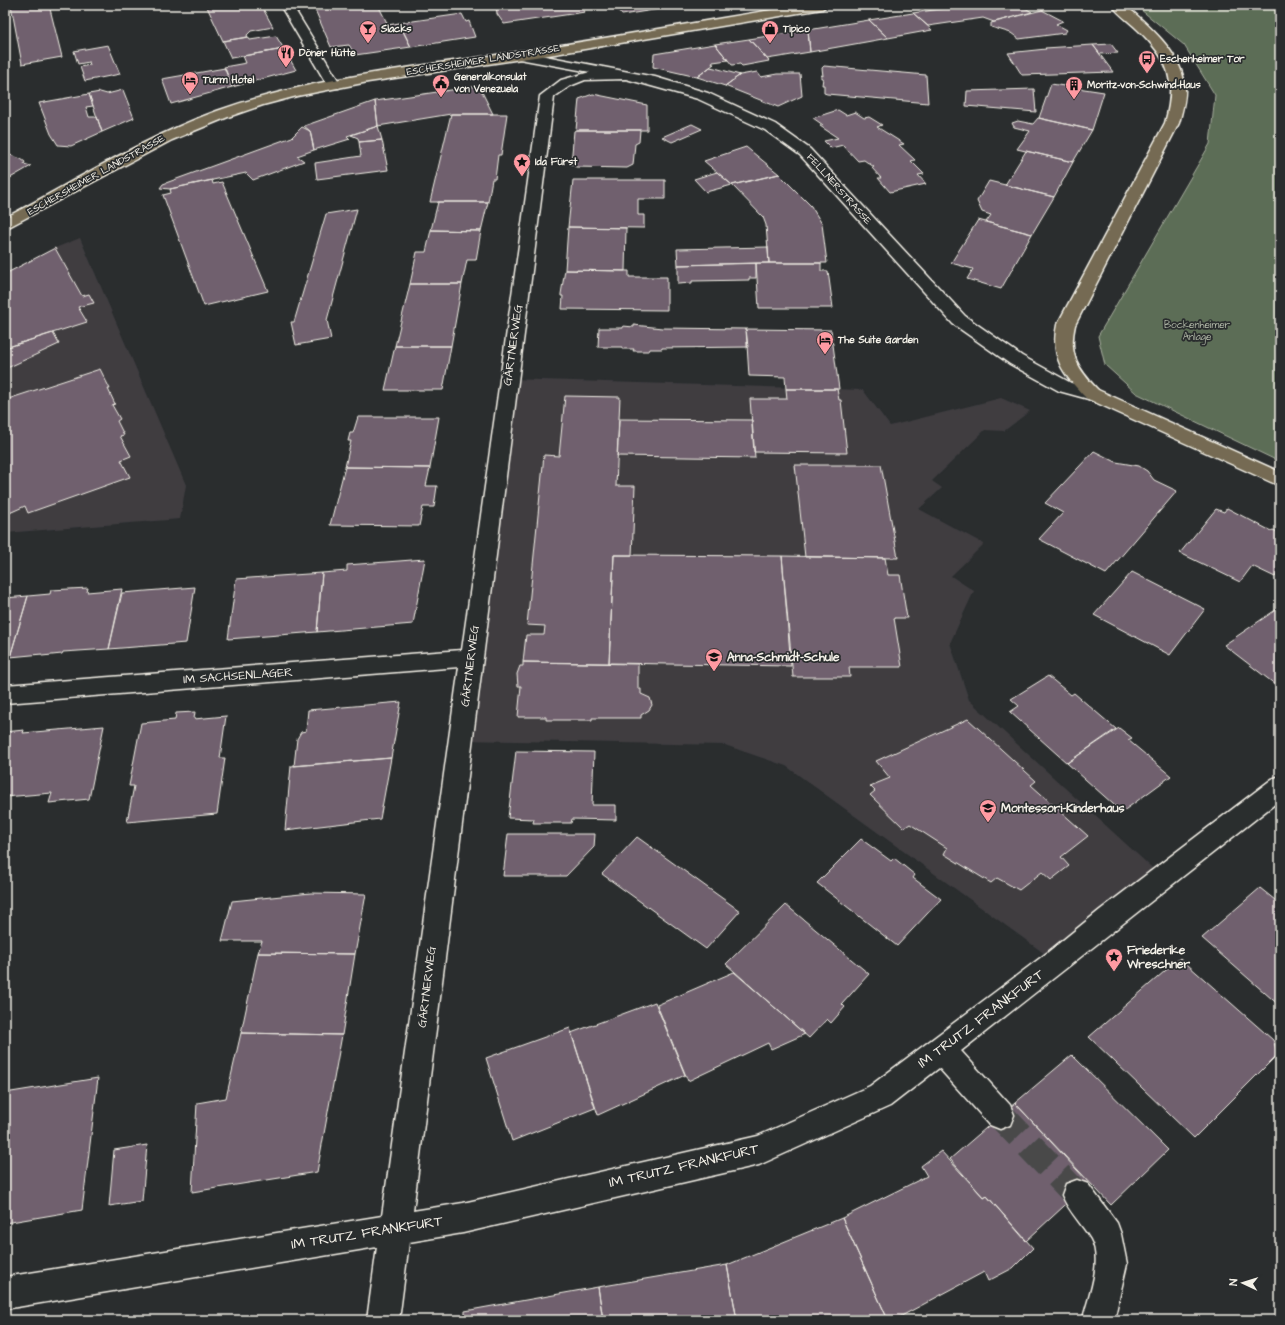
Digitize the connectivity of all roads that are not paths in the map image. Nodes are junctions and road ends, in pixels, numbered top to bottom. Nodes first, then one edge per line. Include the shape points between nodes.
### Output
1 (286, 5) edge
2 (822, 5) edge
3 (1118, 5) edge
4 (519, 55) junction
5 (626, 75) junction
6 (334, 84) junction
7 (5, 224) edge
8 (1092, 394) junction
9 (1280, 480) edge
10 (471, 658) junction
11 (5, 694) edge
12 (1280, 786) edge
13 (941, 1049) junction
14 (1000, 1115) tunnel mouth
15 (1077, 1195) tunnel mouth
16 (396, 1228) junction
17 (5, 1294) edge
18 (1099, 1318) dead end
19 (383, 1320) edge

1 - 6 street
2 - 4 main road, ESCHERSHEIMER LANDSTRASSE
3 - 8 main road via 1154,37 1168,56 1177,79 1179,98 1172,123 1066,325 1062,339 1069,366 1076,378
4 - 5 street, FELLNERSTRASSE
4 - 6 main road, ESCHERSHEIMER LANDSTRASSE
5 - 8 street, FELLNERSTRASSE via 703,96 770,128 806,152 959,320 1023,364 1065,387
5 - 10 street, GÄRTNERWEG via 592,74 572,78 547,96
6 - 7 main road, ESCHERSHEIMER LANDSTRASSE via 223,113 159,139 51,201
8 - 9 main road
10 - 11 street, IM SACHSENLAGER
10 - 16 street, GÄRTNERWEG
12 - 13 street, IM TRUTZ FRANKFURT
13 - 14 street
13 - 16 street, IM TRUTZ FRANKFURT via 880,1096 759,1150 463,1218
15 - 18 street via 1106,1234 1112,1264
16 - 17 street, IM TRUTZ FRANKFURT
16 - 19 street, GÄRTNERWEG

